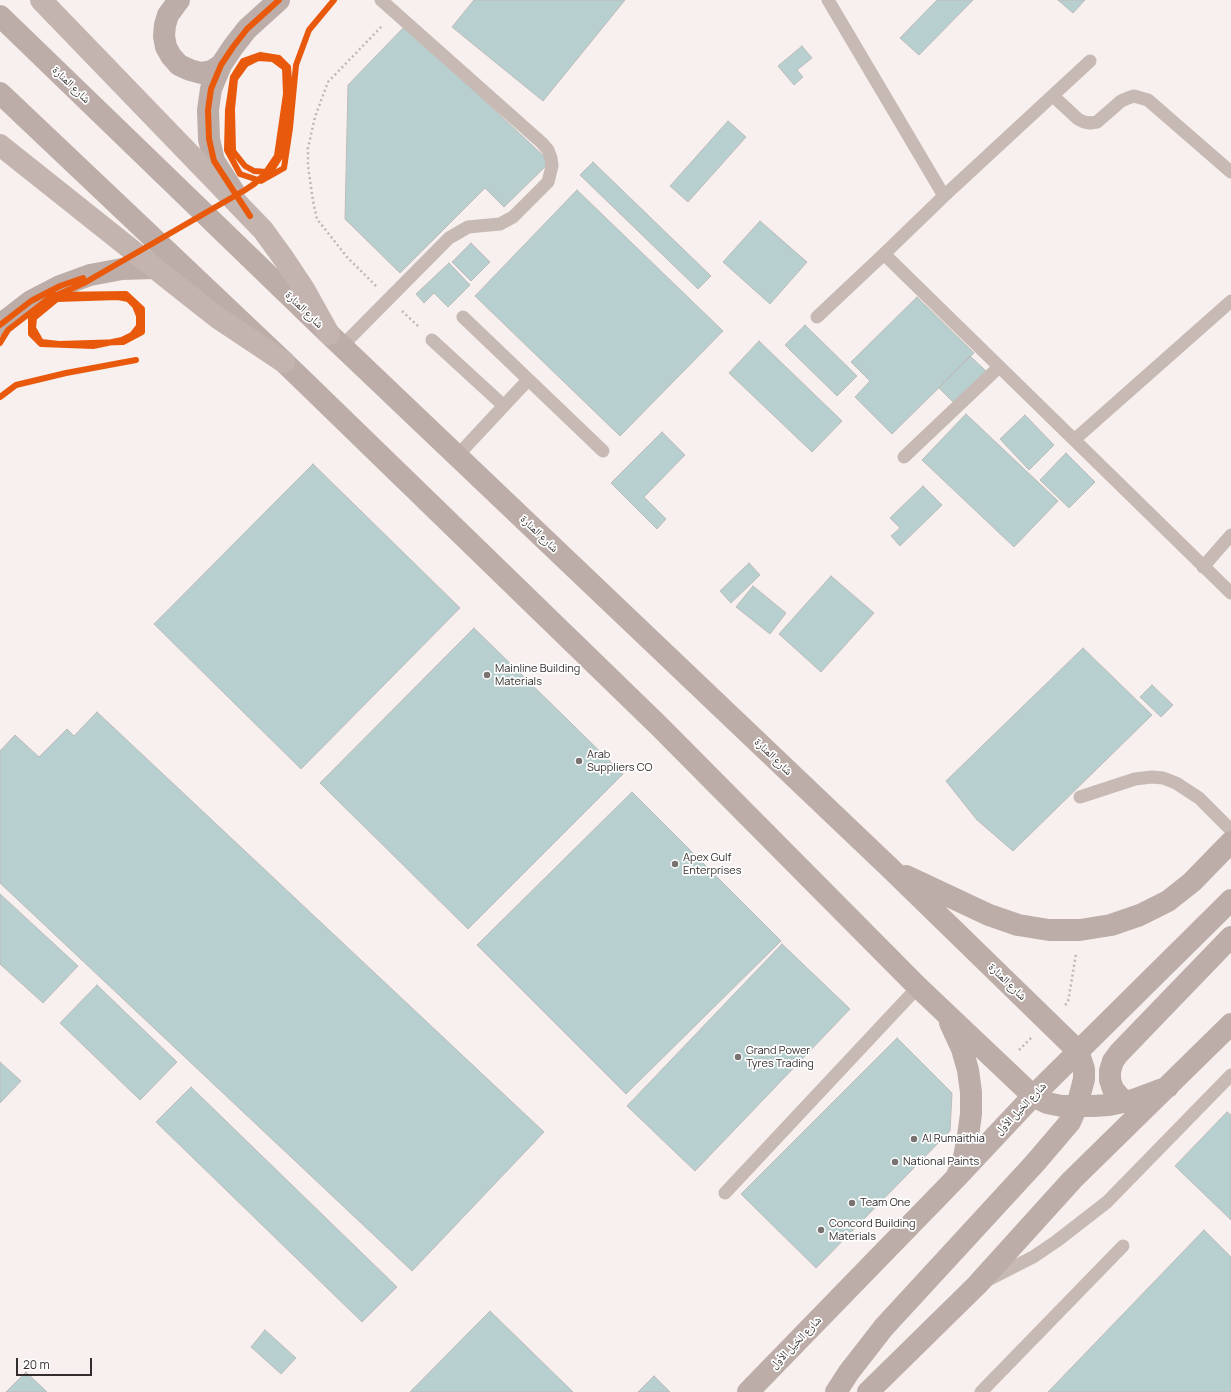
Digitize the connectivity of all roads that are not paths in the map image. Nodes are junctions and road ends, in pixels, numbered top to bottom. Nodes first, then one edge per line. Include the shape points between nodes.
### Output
1 (41, 0) edge
2 (179, 0) edge
3 (279, 0) edge
4 (381, 0) edge
5 (828, 0) edge
6 (0, 16) edge
7 (1090, 61) dead end
8 (221, 65) junction
9 (0, 93) edge
10 (1053, 96) junction
11 (0, 145) edge
12 (1231, 172) edge
13 (944, 196) junction
14 (250, 216) junction
15 (884, 254) junction
16 (154, 268) junction
17 (1231, 301) edge
18 (463, 317) dead end
19 (817, 317) dead end
20 (0, 325) edge
21 (336, 340) junction
22 (432, 340) dead end
23 (284, 362) junction
24 (999, 367) junction
25 (528, 380) junction
26 (504, 406) junction
27 (1074, 440) junction
28 (602, 451) dead end
29 (457, 456) junction
30 (904, 457) dead end
31 (1231, 535) edge
32 (1203, 567) junction
33 (1231, 593) edge
34 (1080, 797) dead end
35 (1231, 830) edge
36 (1231, 842) edge
37 (890, 868) junction
38 (1231, 900) edge
39 (1231, 937) edge
40 (918, 986) junction
41 (943, 1010) junction
42 (1231, 1024) edge
43 (1078, 1051) junction
44 (1231, 1077) edge
45 (1168, 1087) junction
46 (1033, 1096) junction
47 (1124, 1102) junction
48 (1077, 1106) junction
49 (956, 1178) junction
50 (725, 1193) dead end
51 (1123, 1246) dead end
52 (977, 1285) junction
53 (748, 1392) edge
54 (836, 1392) edge
55 (868, 1392) edge
56 (981, 1392) edge

1 - 14 highway
2 - 8 main road via 168,15 165,25 166,47 171,56 179,65 201,73 212,71
3 - 8 main road via 247,29
4 - 21 lane via 542,143 551,158 551,174 542,189 507,221 468,227 449,238
5 - 13 lane
6 - 21 main road, شارع المنارة
7 - 10 lane
8 - 14 main road via 211,89 208,110 209,138 214,161
9 - 23 main road
10 - 12 lane via 1078,119 1090,123 1097,122 1128,98 1134,96 1148,100
10 - 13 lane
11 - 16 highway
13 - 15 lane
14 - 21 highway via 284,259
15 - 19 lane
15 - 24 lane
16 - 20 main road via 122,269 60,286 31,301
16 - 23 highway via 218,318
17 - 27 lane
18 - 25 lane
21 - 29 main road, شارع المنارة
22 - 26 lane
23 - 40 main road via 659,726
24 - 27 lane
24 - 30 lane
25 - 26 lane
25 - 28 lane
26 - 29 lane
27 - 32 lane
29 - 37 main road, شارع المنارة
31 - 32 lane
32 - 33 lane
34 - 35 lane via 1135,779 1163,778 1199,798
36 - 37 main road via 1192,882 1168,901 1140,915 1080,930 1049,930 1018,925 989,915
37 - 43 main road, شارع المنارة
38 - 43 main road, شارع الخيل الأول
39 - 47 main road via 1113,1061 1110,1080 1113,1090
40 - 41 main road
40 - 50 lane
41 - 46 main road
41 - 49 main road via 954,1028 962,1049 971,1092 968,1136 964,1158
42 - 45 main road
43 - 46 main road, شارع الخيل الأول
43 - 48 main road via 1084,1069 1084,1079
44 - 52 lane via 1107,1202 1083,1222 1033,1257
45 - 47 main road
45 - 52 main road via 1072,1180
46 - 48 main road via 1047,1103
46 - 49 main road, شارع الخيل الأول
47 - 48 main road
48 - 54 main road via 1061,1134 884,1327 861,1354
49 - 53 main road, شارع الخيل الأول
51 - 56 lane
52 - 55 main road

